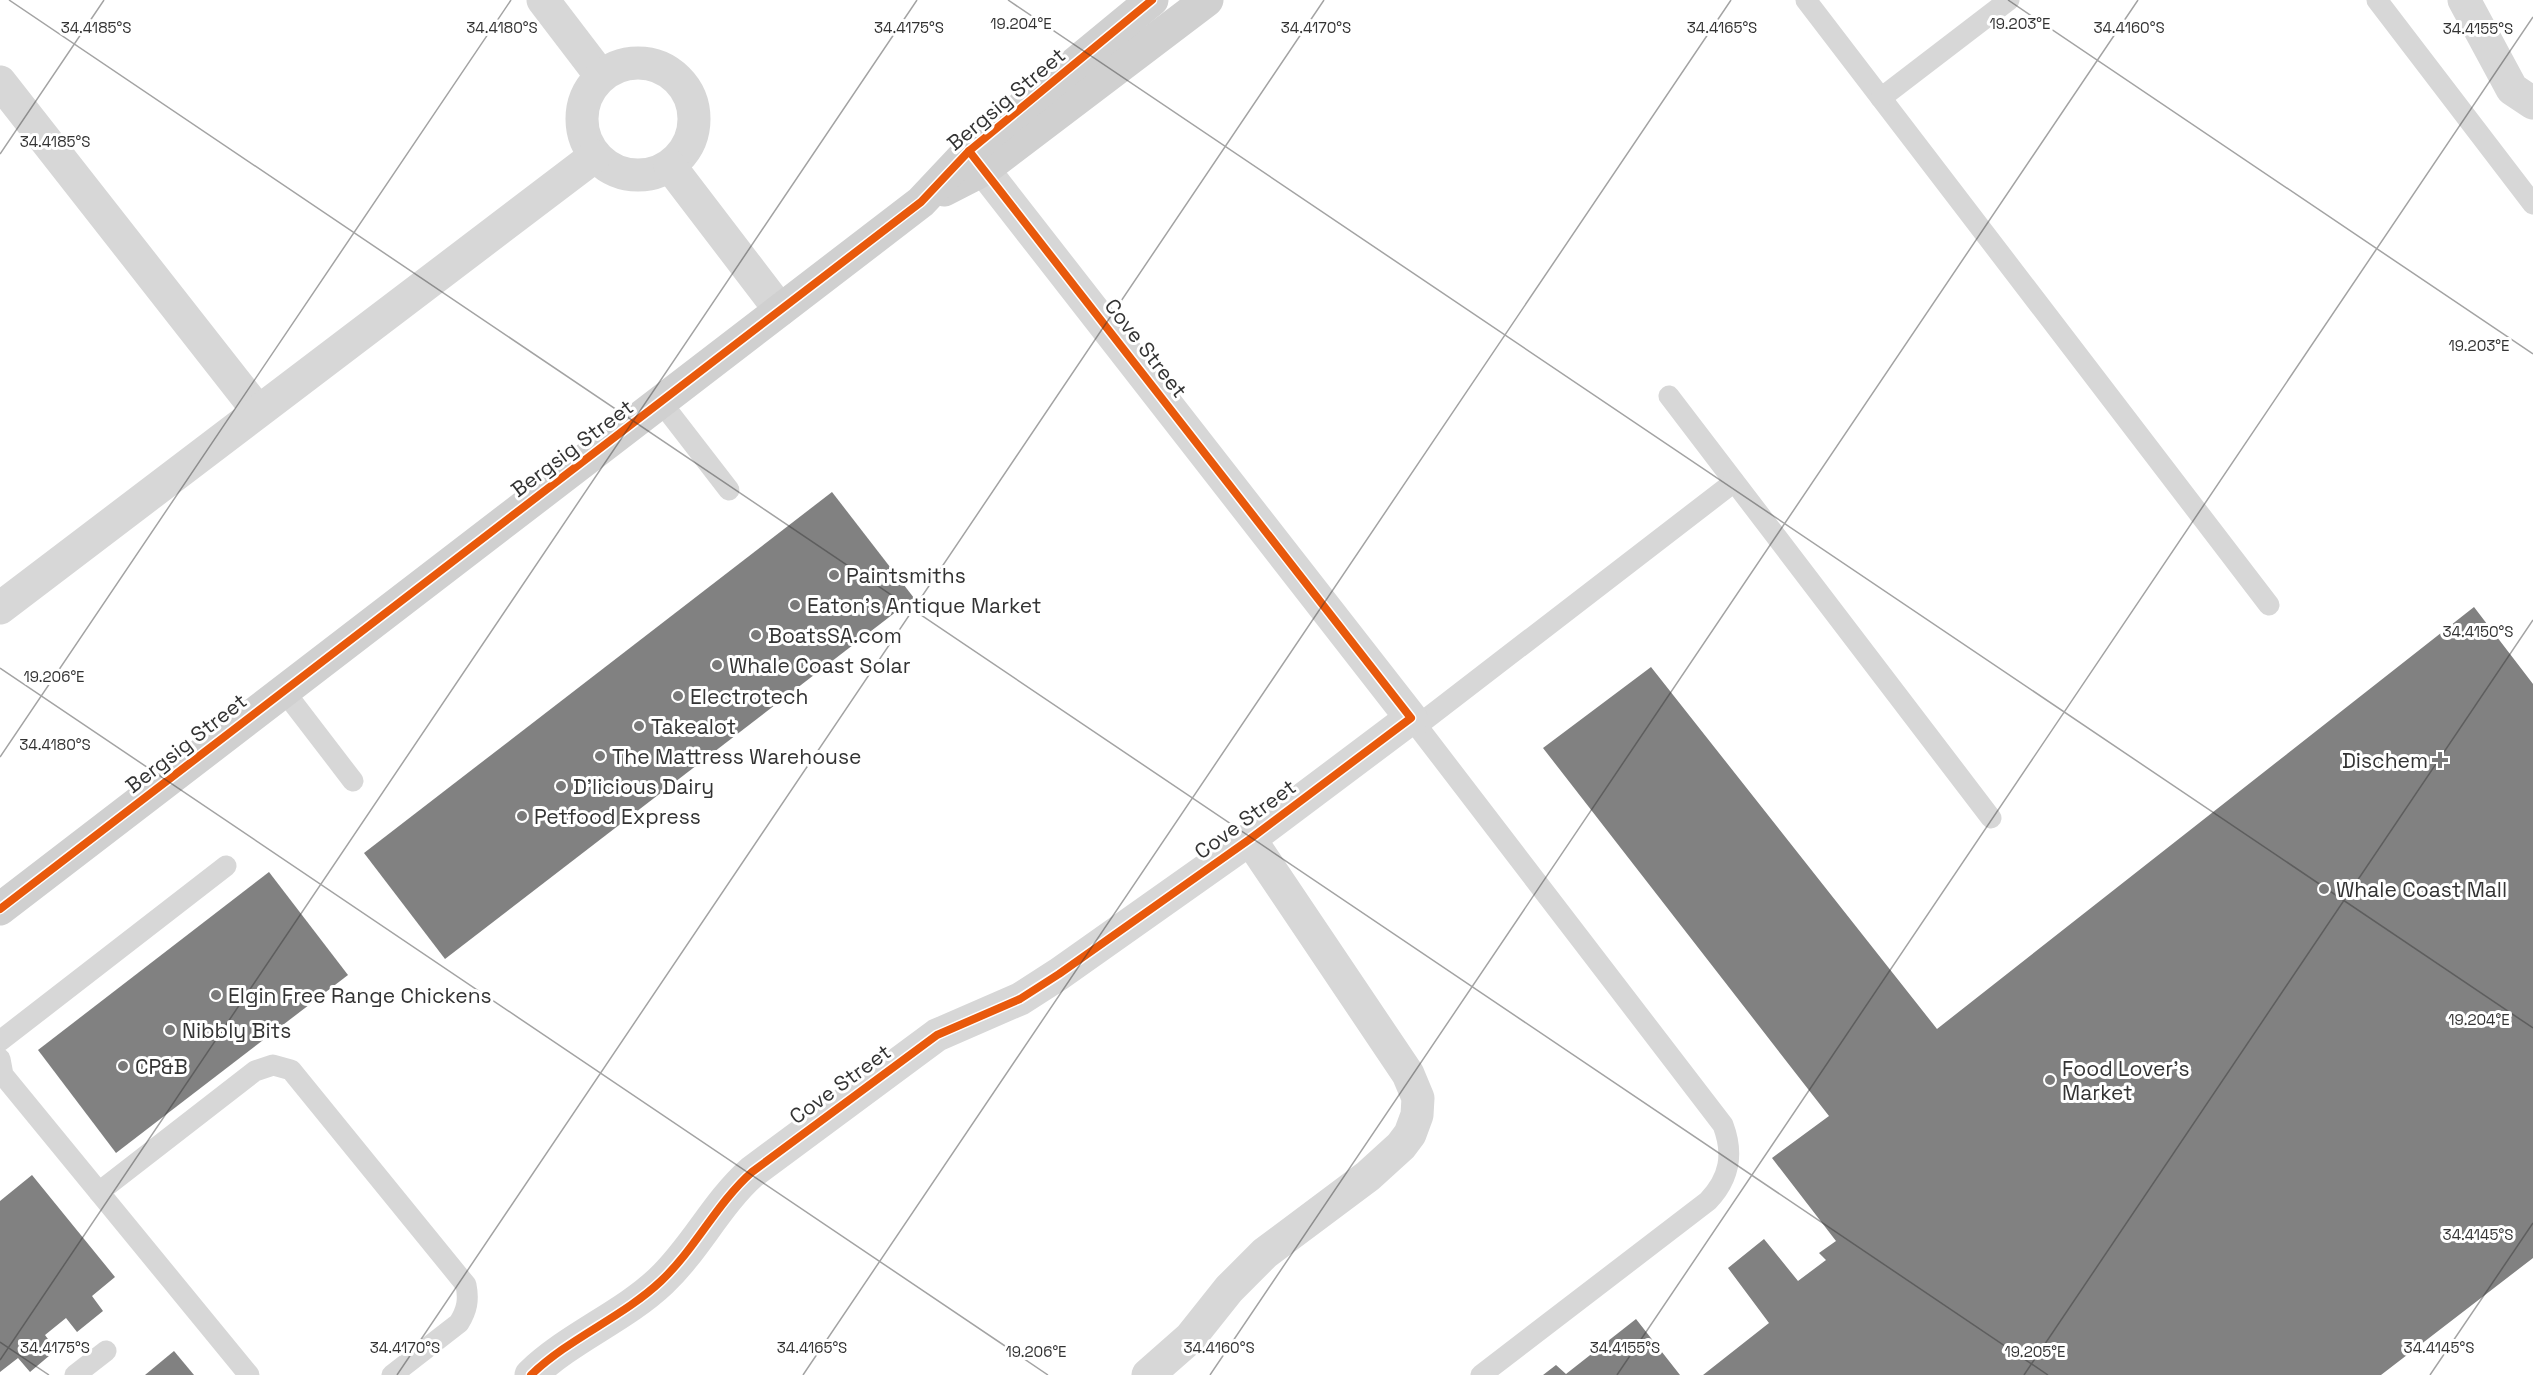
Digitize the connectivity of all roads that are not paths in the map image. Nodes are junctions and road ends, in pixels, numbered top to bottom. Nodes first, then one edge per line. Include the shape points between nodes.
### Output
1 (543, 0) edge
2 (1152, 0) edge
3 (1207, 0) edge
4 (1806, 0) edge
5 (2009, 0) edge
6 (2377, 0) edge
7 (2464, 0) edge
8 (601, 76) junction
9 (0, 82) edge
10 (2522, 96) edge
11 (1881, 98) junction
12 (595, 156) junction
13 (976, 160) junction
14 (670, 166) junction
15 (2533, 204) edge
16 (780, 310) junction
17 (1669, 396) dead end
18 (661, 402) junction
19 (258, 411) junction
20 (1734, 482) junction
21 (729, 490) dead end
22 (2269, 605) dead end
23 (0, 608) edge
24 (284, 691) junction
25 (1414, 722) junction
26 (353, 781) dead end
27 (1991, 818) dead end
28 (1250, 839) junction
29 (226, 866) dead end
30 (0, 909) edge
31 (0, 1041) edge
32 (0, 1059) edge
33 (99, 1192) junction
34 (106, 1352) dead end
35 (75, 1375) edge
36 (249, 1375) edge
37 (392, 1375) edge
38 (531, 1375) edge
39 (1148, 1375) edge
40 (1481, 1375) edge

1 - 8 street
2 - 13 street, Bergsig Street
3 - 13 street, Bergsig Street
4 - 11 lane
5 - 11 lane
6 - 15 lane
7 - 10 street
8 - 12 street via 584,100 582,114 582,129
8 - 14 street via 628,62 644,62 672,73 683,84 691,97 694,128 689,143
9 - 19 street
11 - 22 lane
12 - 14 street via 607,166 630,174 654,173
12 - 19 street
13 - 16 street, Bergsig Street
13 - 25 street, Cove Street
14 - 16 street
16 - 18 street, Bergsig Street
17 - 20 lane
18 - 21 lane
18 - 24 street, Bergsig Street
19 - 23 street
20 - 25 lane
20 - 27 lane
24 - 26 lane
24 - 30 street, Bergsig Street
25 - 28 street, Cove Street
25 - 40 lane, Cove Street via 1723,1125 1729,1141 1728,1166 1719,1189 1708,1201
28 - 38 street, Cove Street via 1020,999 937,1035 752,1172 733,1188 694,1244 660,1282
28 - 39 street, Cove Street via 1408,1074 1418,1098 1417,1115 1401,1146 1368,1176 1265,1253 1229,1289 1190,1338
29 - 31 lane
32 - 33 lane via 3,1075
33 - 36 lane
33 - 37 lane via 255,1071 273,1065 291,1070 466,1285 466,1311 459,1323
34 - 35 lane

